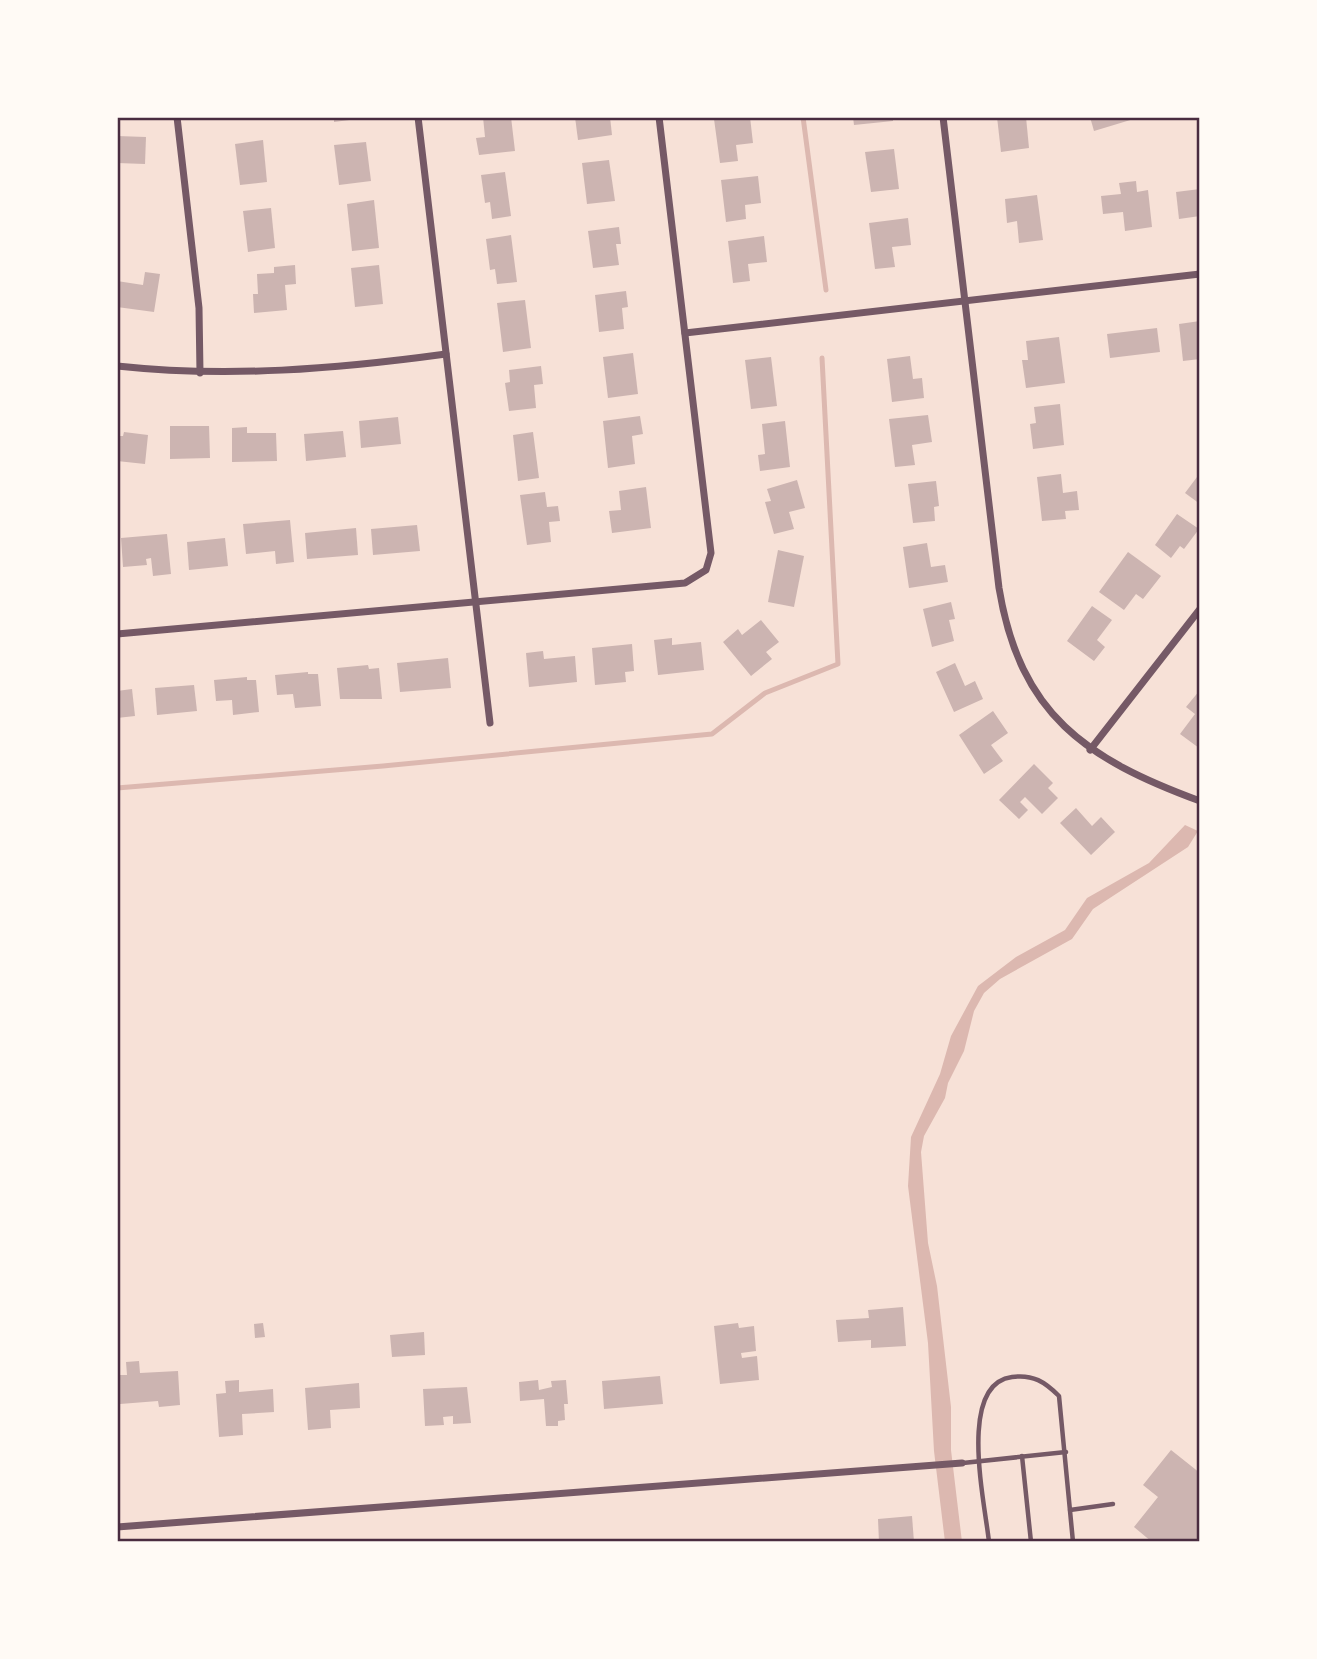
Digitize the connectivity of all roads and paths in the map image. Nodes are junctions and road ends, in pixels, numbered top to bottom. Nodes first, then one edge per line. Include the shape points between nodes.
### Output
1 (177, 117) edge
2 (418, 117) edge
3 (659, 117) edge
4 (943, 117) edge
5 (1200, 274) edge
6 (966, 301) junction
7 (685, 333) junction
8 (446, 354) junction
9 (117, 366) edge
10 (200, 373) junction
11 (477, 601) junction
12 (1200, 609) edge
13 (117, 634) edge
14 (490, 723) dead end
15 (1090, 750) junction
16 (1200, 801) edge
17 (1066, 1452) junction
18 (1022, 1456) junction
19 (980, 1460) junction
20 (959, 1464) joint
21 (1113, 1504) dead end
22 (1070, 1510) junction
23 (117, 1527) edge
24 (989, 1542) edge
25 (1031, 1542) edge
26 (1073, 1542) edge

1 - 10 street via 199,308
2 - 8 street
3 - 7 street
4 - 6 street
5 - 6 street
6 - 7 street
6 - 15 street via 1005,620 1023,667 1042,699
7 - 11 street via 711,553 706,570 685,583
8 - 10 street via 300,371
8 - 11 street
9 - 10 street
11 - 13 street
11 - 14 street
12 - 15 street
15 - 16 street via 1131,774
17 - 18 lane
17 - 19 lane via 1059,1396 1042,1380 1023,1375 1003,1378 988,1390 977,1426
17 - 22 lane
18 - 19 lane
18 - 25 lane
19 - 20 lane
19 - 24 lane
20 - 23 street
21 - 22 lane
22 - 26 lane

